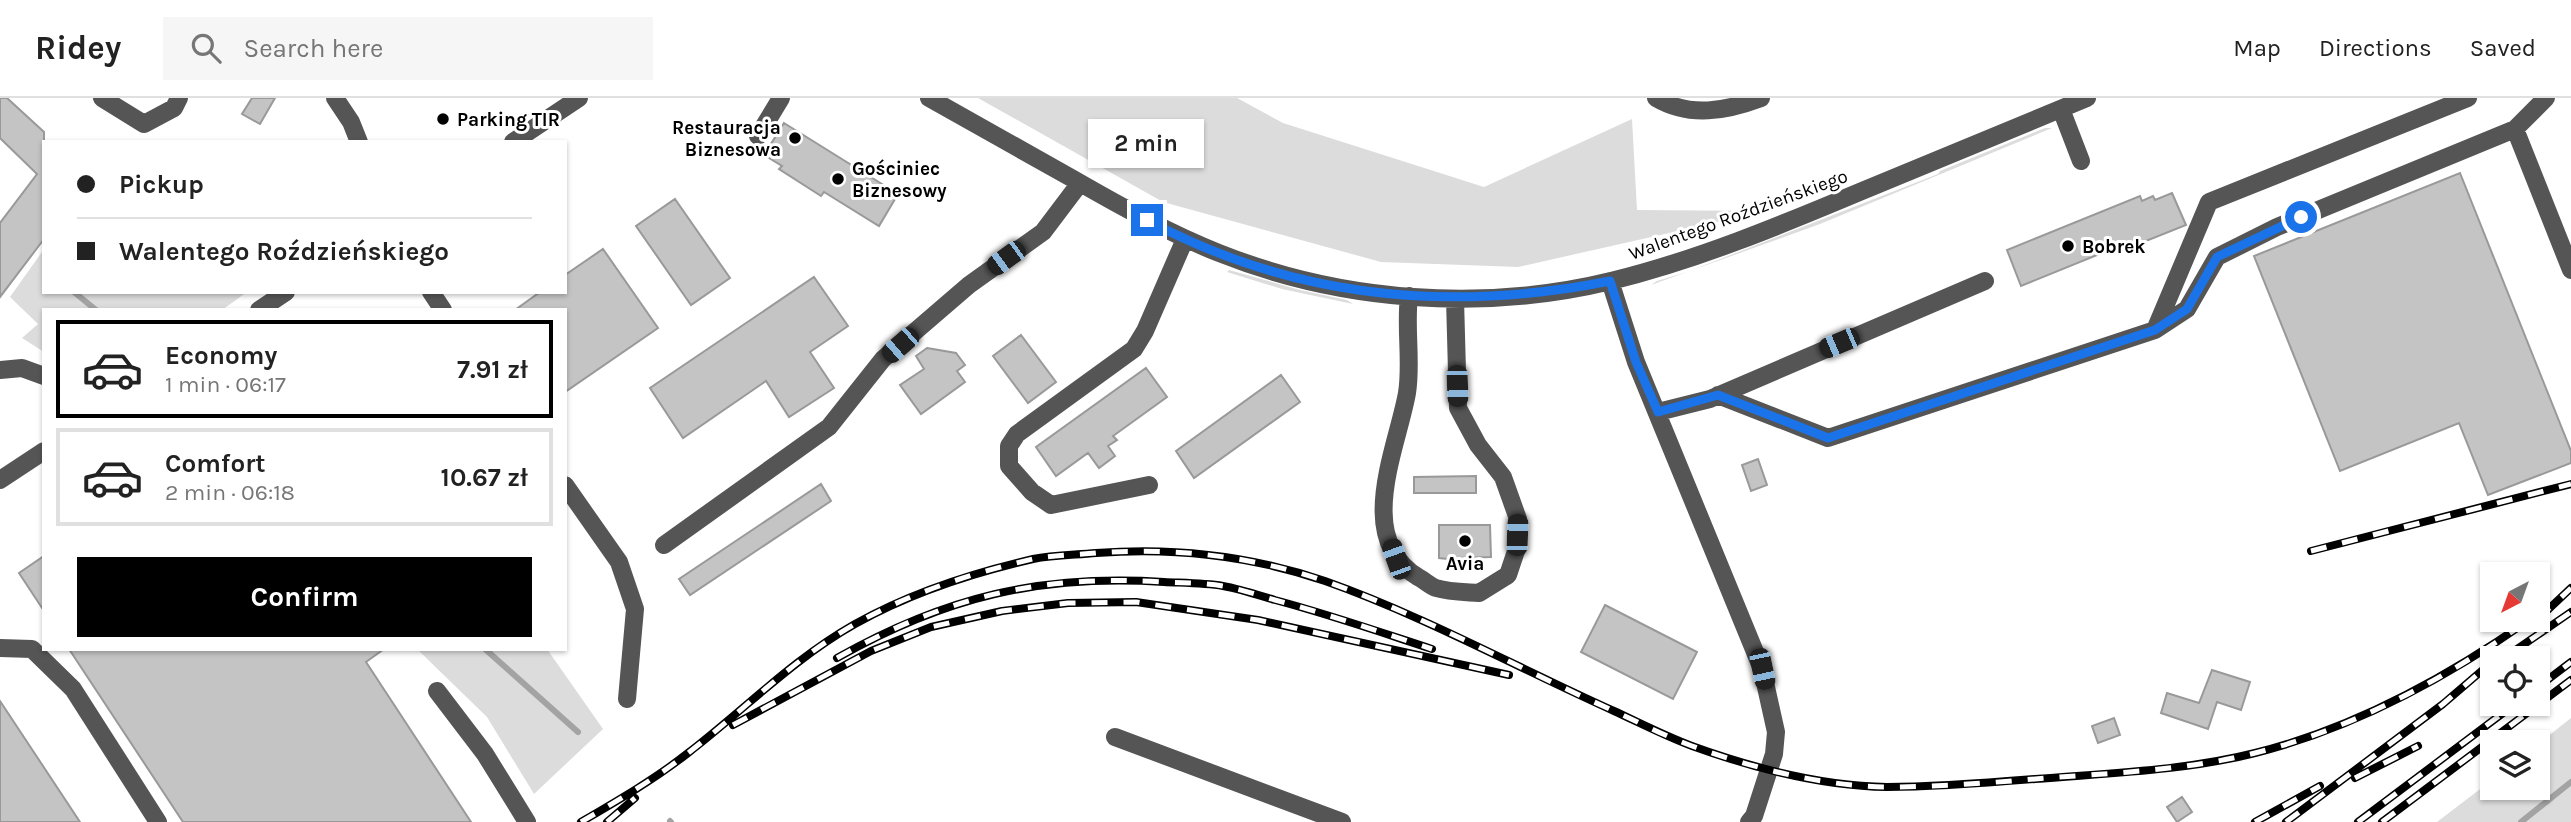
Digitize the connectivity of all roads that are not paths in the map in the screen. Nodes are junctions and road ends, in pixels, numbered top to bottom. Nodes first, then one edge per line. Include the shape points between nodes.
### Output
1 (102, 98) edge
2 (179, 98) edge
3 (335, 98) edge
4 (579, 98) edge
5 (781, 98) edge
6 (929, 98) edge
7 (1656, 98) edge
8 (1761, 98) edge
9 (2087, 98) edge
10 (2468, 98) edge
11 (2546, 98) edge
12 (2061, 109) junction
13 (2515, 129) junction
14 (758, 136) dead end
15 (358, 140) edge
16 (516, 140) edge
17 (2081, 161) dead end
18 (1080, 183) junction
19 (1185, 239) junction
20 (2571, 270) edge
21 (1610, 281) junction
22 (1985, 281) dead end
23 (283, 294) edge
24 (1409, 296) junction
25 (1455, 299) junction
26 (262, 308) edge
27 (2155, 330) junction
28 (0, 370) edge
29 (42, 375) edge
30 (1718, 395) junction
31 (1658, 412) junction
32 (42, 453) edge
33 (0, 480) edge
34 (1149, 485) dead end
35 (567, 488) edge
36 (664, 545) dead end
37 (0, 648) edge
38 (437, 691) dead end
39 (627, 699) dead end
40 (1115, 737) dead end
41 (158, 822) edge
42 (527, 822) edge
43 (1342, 822) edge
44 (1749, 822) edge

1 - 2 street via 144,124 174,108
3 - 15 street
4 - 16 street
5 - 14 street
6 - 18 street, Walentego Roździeńskiego
7 - 8 street via 1702,113
9 - 12 street, Walentego Roździeńskiego
10 - 27 street via 2209,202
11 - 13 street
12 - 17 street
12 - 21 street, Walentego Roździeńskiego via 1710,251
13 - 20 street
13 - 27 street via 2277,227 2217,257 2187,309
18 - 19 street, Walentego Roździeńskiego
18 - 36 street via 1043,232 968,285 883,359 829,427
19 - 24 street, Walentego Roździeńskiego via 1286,275
19 - 34 street via 1134,349 1017,434 1009,446 1009,466 1051,505
21 - 25 street, Walentego Roździeńskiego via 1539,294
21 - 31 street
22 - 30 street
23 - 26 street
24 - 25 street, Walentego Roździeńskiego
24 - 25 street via 1407,390 1384,487 1384,527 1396,559 1412,573 1436,588 1479,593 1508,575 1516,551 1518,519 1503,477 1478,446 1458,408
27 - 30 street via 1828,438
28 - 29 street via 22,368
30 - 31 street
31 - 44 street via 1762,669 1776,732 1774,754
32 - 33 street
35 - 39 street via 619,562 635,609
37 - 41 street via 32,649 73,689
38 - 42 street via 485,754
40 - 43 street

